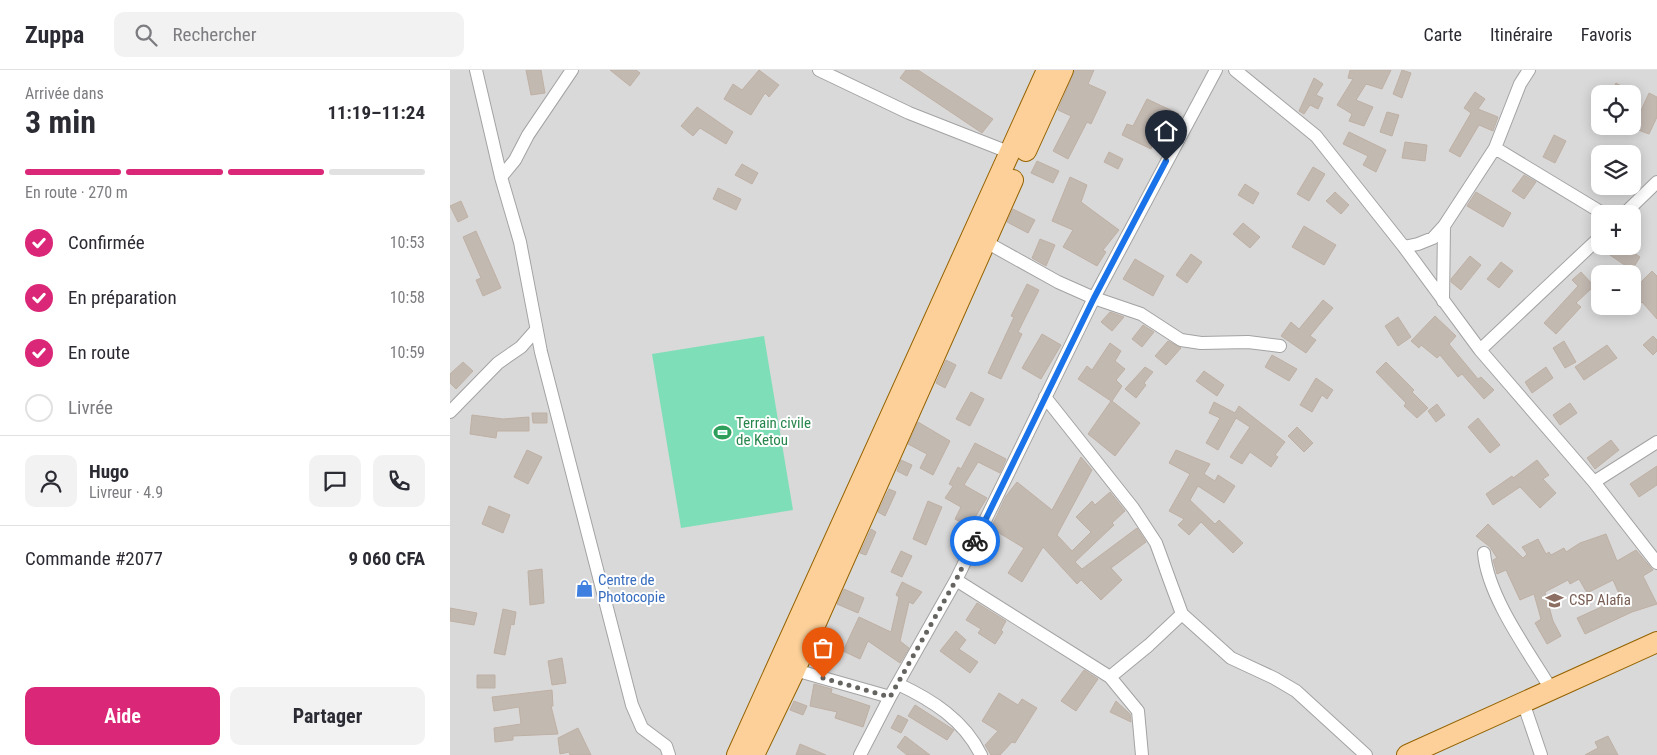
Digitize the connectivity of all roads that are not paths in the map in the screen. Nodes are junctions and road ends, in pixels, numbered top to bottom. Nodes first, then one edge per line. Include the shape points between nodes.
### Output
1 (476, 70) edge
2 (572, 70) edge
3 (819, 70) edge
4 (1047, 70) edge
5 (1063, 70) edge
6 (1216, 70) edge
7 (1235, 70) edge
8 (1529, 70) edge
9 (1495, 148) junction
10 (1011, 153) junction
11 (501, 177) junction
12 (1657, 182) edge
13 (1633, 205) edge
14 (1591, 206) edge
15 (1444, 226) junction
16 (986, 242) junction
17 (1591, 245) edge
18 (1404, 246) junction
19 (1094, 298) junction
20 (1443, 301) junction
21 (536, 330) junction
22 (1280, 346) dead end
23 (521, 347) junction
24 (1480, 350) junction
25 (541, 352) junction
26 (1045, 397) junction
27 (450, 412) edge
28 (1657, 442) edge
29 (1594, 482) junction
30 (1484, 553) dead end
31 (1657, 562) edge
32 (956, 580) junction
33 (1182, 614) junction
34 (1657, 642) edge
35 (795, 670) junction
36 (1110, 678) junction
37 (898, 684) junction
38 (1550, 689) junction
39 (890, 697) junction
40 (1523, 702) junction
41 (669, 755) edge
42 (737, 755) edge
43 (754, 755) edge
44 (860, 755) edge
45 (981, 755) edge
46 (1142, 755) edge
47 (1366, 755) edge
48 (1407, 755) edge
49 (1541, 755) edge

1 - 11 street
2 - 11 street
3 - 10 street via 909,113
4 - 10 main road
5 - 16 main road
6 - 19 street
7 - 18 street via 1316,136
8 - 9 street via 1520,84
9 - 14 street
9 - 15 street
10 - 42 main road
11 - 21 street via 520,242
12 - 13 street
15 - 18 street via 1433,238
15 - 20 street
16 - 19 street
16 - 35 main road
17 - 24 street
18 - 20 street
19 - 22 street via 1141,314 1181,340
19 - 26 street
20 - 24 street
21 - 23 street
21 - 25 street
23 - 25 street
23 - 27 street via 498,363
24 - 29 street
25 - 41 street via 632,705 642,728 666,746
26 - 32 street
26 - 33 street via 1134,508 1156,543
28 - 29 street
29 - 31 street
30 - 38 street via 1489,580 1500,603
32 - 36 street
32 - 37 street
33 - 36 street
33 - 47 street via 1231,658 1296,691
34 - 38 main road
35 - 39 street
35 - 43 main road
36 - 46 street via 1138,711
37 - 39 street
37 - 45 street via 949,714 973,738
38 - 40 main road
39 - 44 street
40 - 48 main road
40 - 49 street

